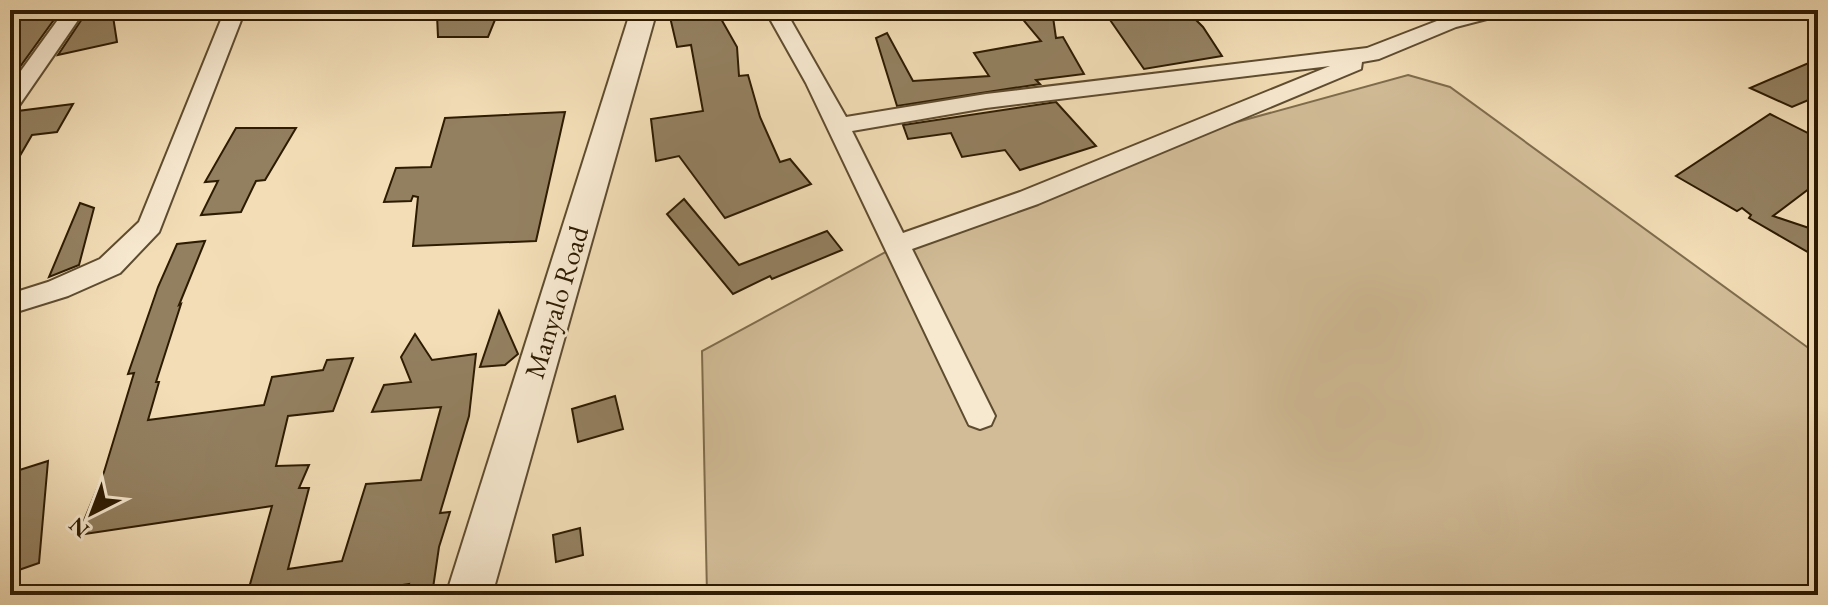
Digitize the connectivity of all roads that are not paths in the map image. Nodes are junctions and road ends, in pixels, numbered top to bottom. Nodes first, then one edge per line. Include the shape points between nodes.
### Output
1 (75, 10) edge
2 (235, 10) edge
3 (644, 10) edge
4 (775, 10) edge
5 (1499, 10) edge
6 (1371, 54) junction
7 (10, 102) edge
8 (838, 126) junction
9 (896, 245) junction
10 (10, 304) edge
11 (980, 416) dead end
12 (469, 595) edge

1 - 7 street
2 - 10 street via 150,226 110,266
3 - 12 street, Manyalo Road
4 - 8 street
5 - 6 street
6 - 8 street via 986,101
6 - 9 street via 1180,138
8 - 9 street
9 - 11 street

